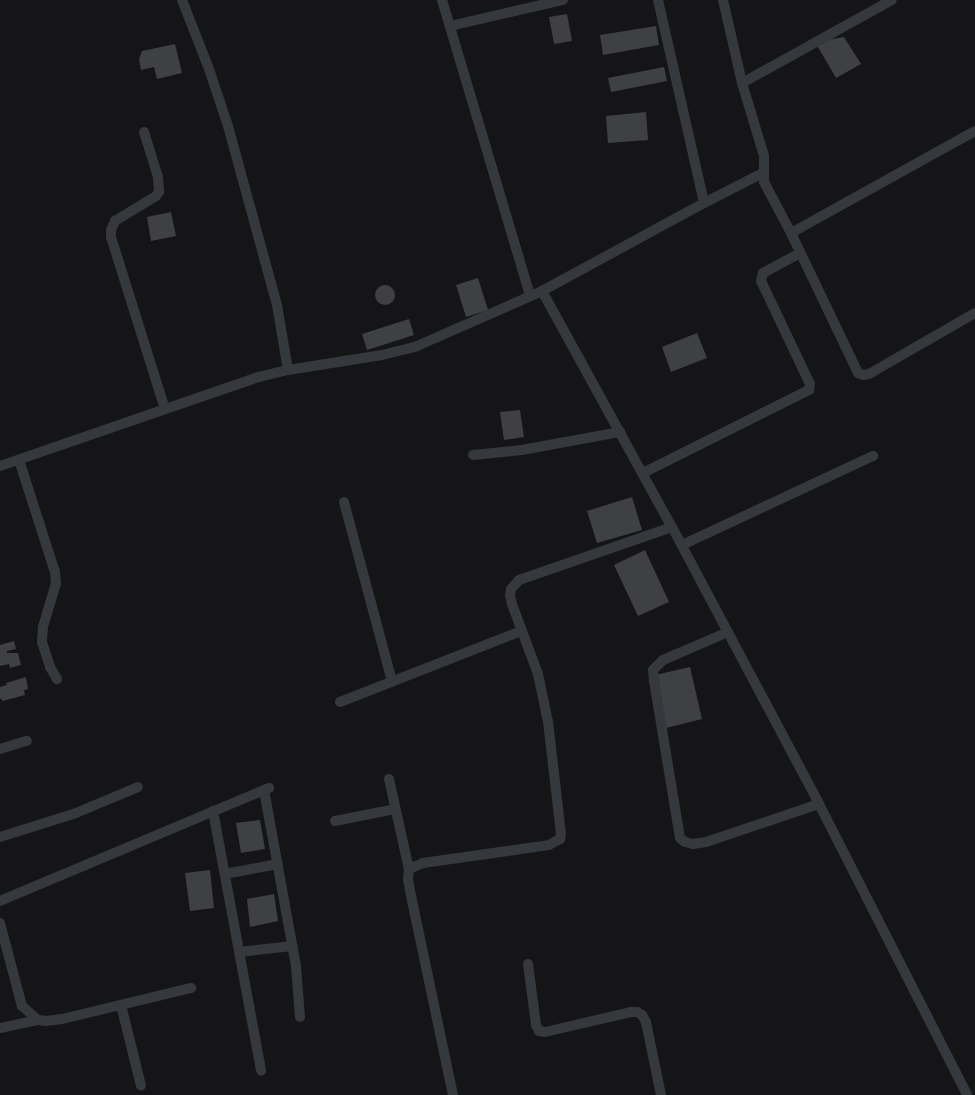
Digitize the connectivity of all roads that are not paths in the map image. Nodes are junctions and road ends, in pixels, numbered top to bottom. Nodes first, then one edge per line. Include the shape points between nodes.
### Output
1 (182, 0) edge
2 (442, 0) edge
3 (563, 0) edge
4 (658, 0) edge
5 (723, 0) edge
6 (892, 0) edge
7 (450, 26) junction
8 (742, 83) junction
9 (975, 130) edge
10 (144, 132) dead end
11 (763, 173) junction
12 (704, 203) junction
13 (791, 233) junction
14 (800, 253) junction
15 (542, 291) junction
16 (530, 296) junction
17 (975, 313) edge
18 (288, 370) junction
19 (165, 409) junction
20 (620, 432) junction
21 (473, 455) dead end
22 (873, 456) dead end
23 (19, 460) junction
24 (0, 466) edge
25 (643, 473) junction
26 (344, 502) dead end
27 (672, 527) junction
28 (682, 545) junction
29 (521, 631) junction
30 (728, 632) junction
31 (58, 679) dead end
32 (392, 681) junction
33 (340, 702) dead end
34 (27, 741) dead end
35 (0, 749) edge
36 (389, 779) dead end
37 (138, 787) dead end
38 (819, 804) junction
39 (395, 809) junction
40 (213, 811) junction
41 (335, 821) dead end
42 (0, 837) edge
43 (278, 864) junction
44 (410, 869) junction
45 (225, 874) junction
46 (0, 901) edge
47 (0, 923) edge
48 (293, 946) junction
49 (239, 952) junction
50 (528, 964) dead end
51 (191, 988) dead end
52 (121, 1005) junction
53 (300, 1017) dead end
54 (38, 1020) junction
55 (0, 1028) edge
56 (261, 1071) dead end
57 (141, 1086) dead end
58 (453, 1095) edge
59 (662, 1095) edge
60 (966, 1095) edge

1 - 18 street via 228,126 277,305
2 - 7 street
3 - 7 street
4 - 12 street
5 - 8 street
6 - 8 street
7 - 16 street
8 - 11 street via 764,156
9 - 13 street
10 - 19 street via 158,177 159,192 115,221 111,237
11 - 12 street
11 - 13 street via 764,182
12 - 15 street
13 - 14 street
14 - 17 street via 854,367 863,375 869,374
14 - 25 street via 763,273 761,281 810,384 809,390
15 - 16 street
15 - 20 street
16 - 18 street via 417,346 375,356
18 - 19 street via 255,378
19 - 23 street
20 - 21 street via 522,450
20 - 25 street
22 - 28 street
23 - 24 street
23 - 31 street via 56,572 56,583 43,627 42,642 50,667
25 - 27 street
26 - 32 street
27 - 28 street
27 - 29 street via 519,580 511,589 510,595
28 - 30 street
29 - 32 street
29 - 44 street via 538,674 548,722 560,839 548,845 423,863
30 - 38 street
30 - 38 street via 663,660 654,670 680,838 693,844 706,842
32 - 33 street
34 - 35 street
36 - 39 street
37 - 42 street via 76,813
38 - 60 street
39 - 41 street
39 - 44 street
40 - 43 street via 266,789
40 - 45 street
40 - 46 street
43 - 45 street
43 - 48 street
44 - 58 street via 408,878 411,896
45 - 49 street
47 - 54 street via 22,1006
48 - 49 street
48 - 53 street
49 - 56 street
50 - 59 street via 539,1031 546,1032 631,1012 642,1015 646,1022
51 - 52 street
52 - 54 street via 54,1020
52 - 57 street
54 - 55 street

